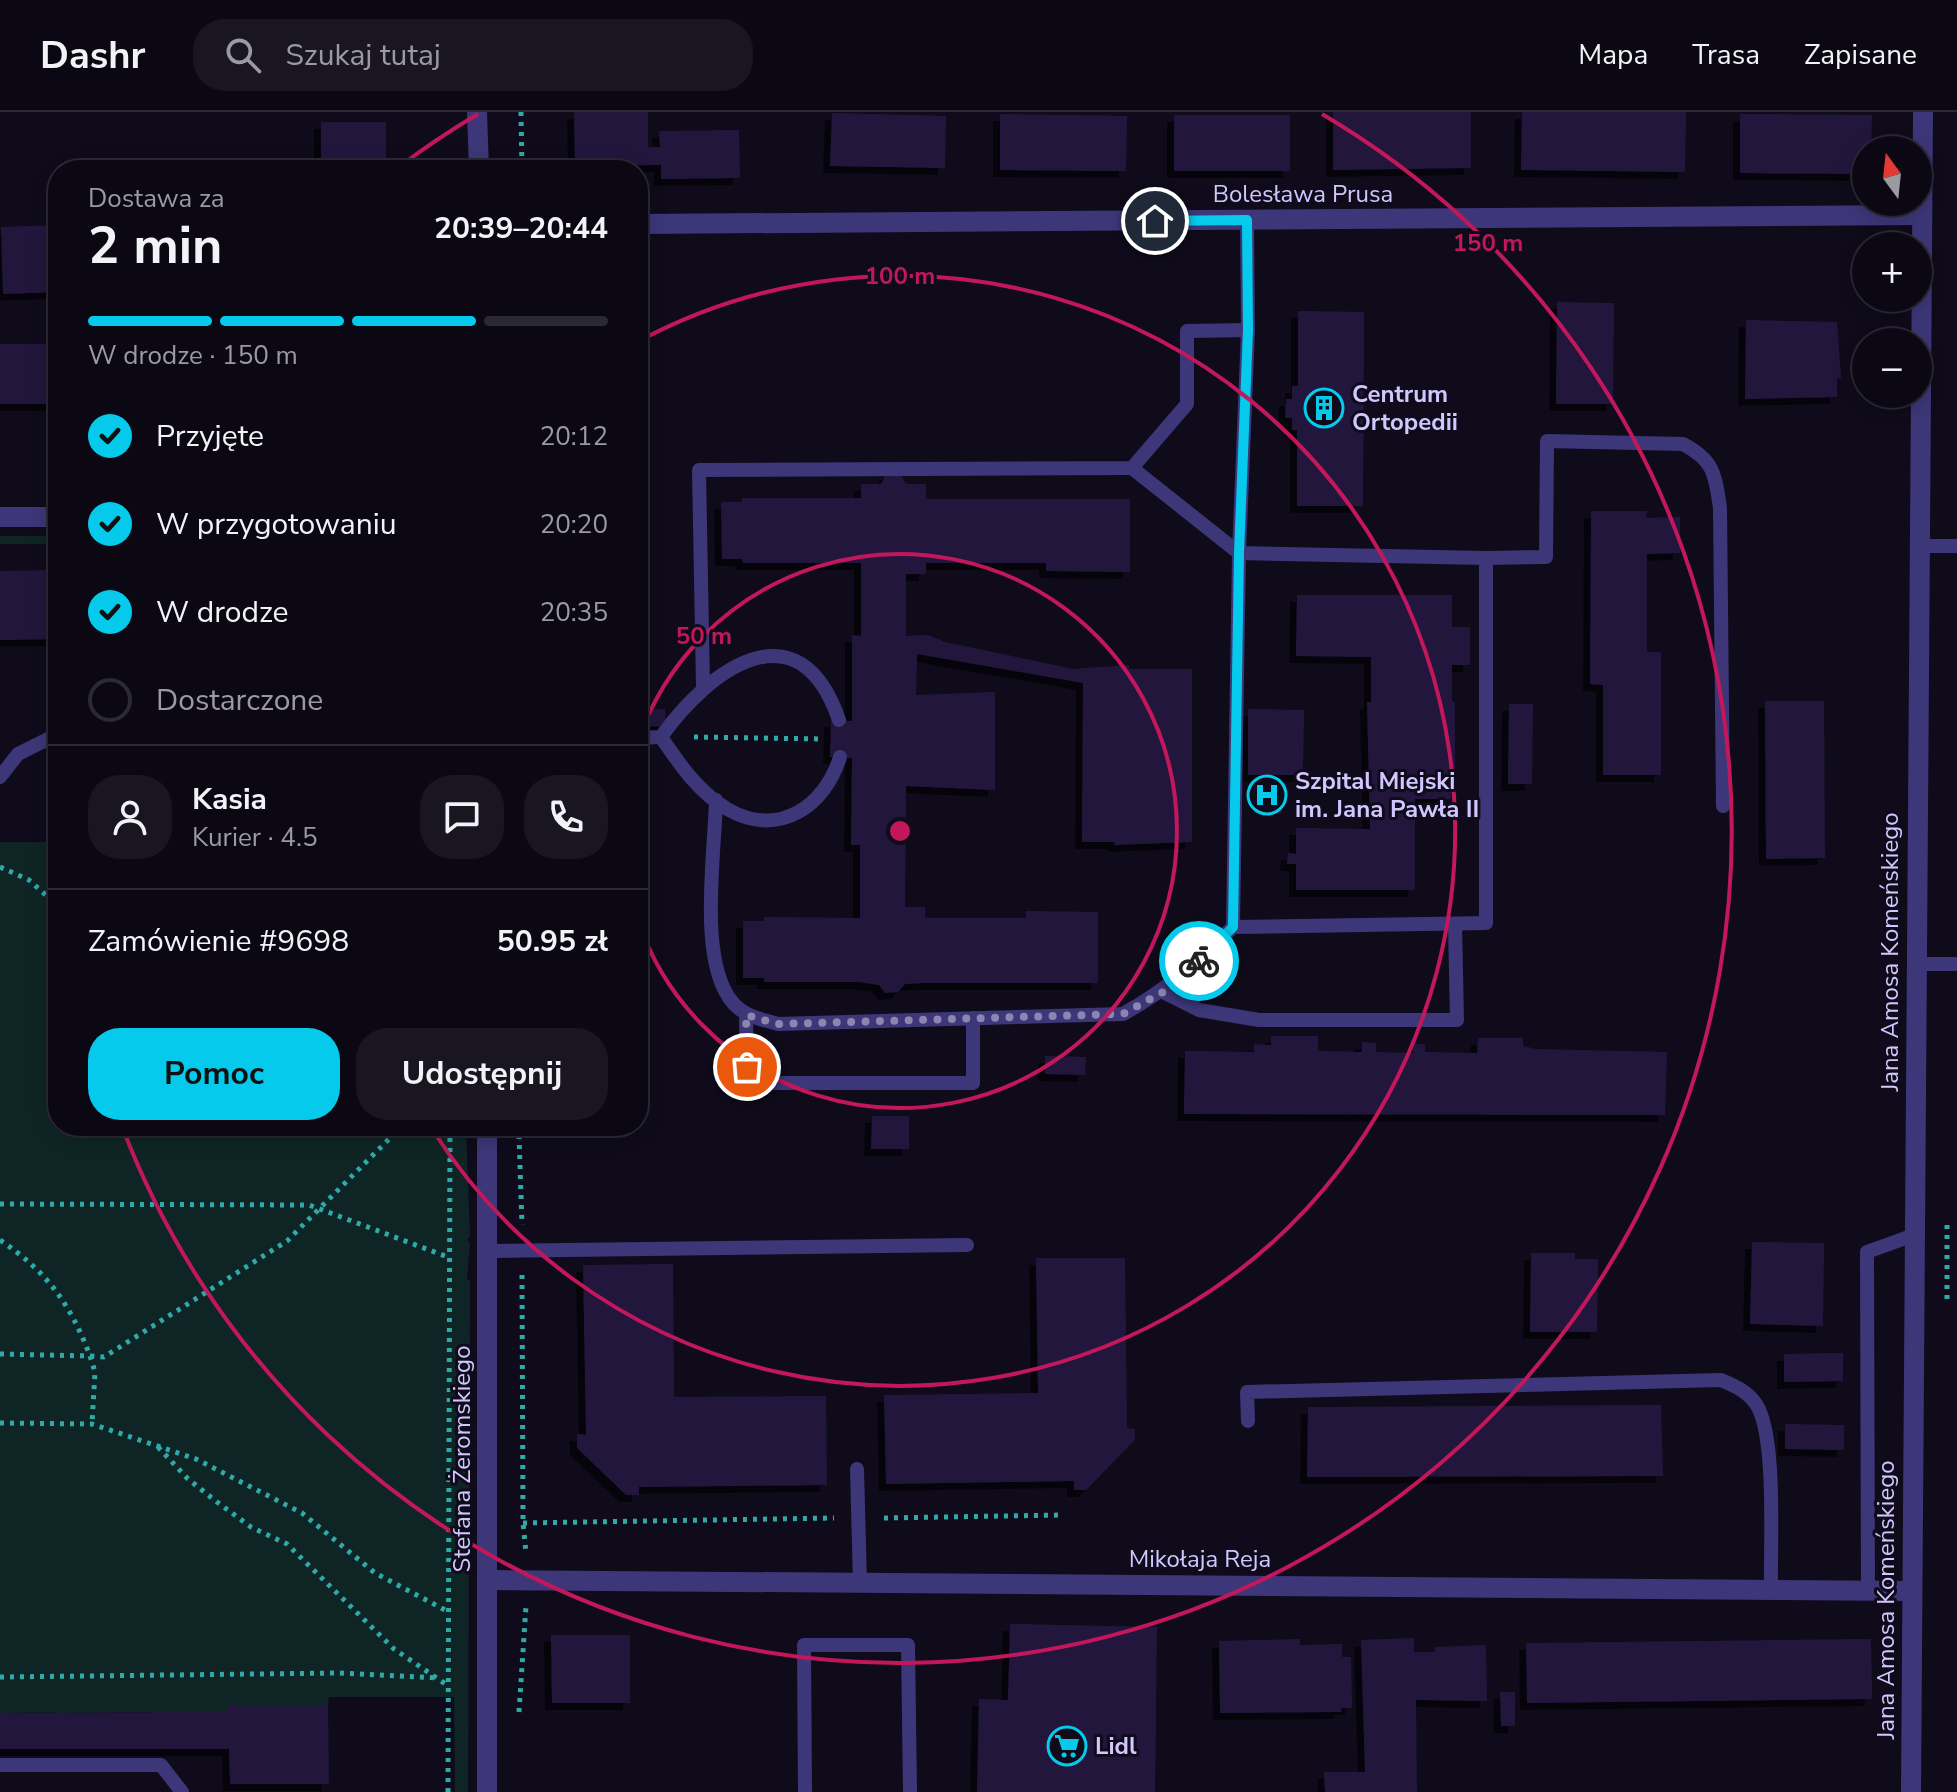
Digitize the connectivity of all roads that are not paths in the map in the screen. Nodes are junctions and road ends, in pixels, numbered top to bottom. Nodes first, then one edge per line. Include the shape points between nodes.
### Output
1 (477, 112) edge
2 (1923, 112) edge
3 (1923, 136) edge
4 (479, 160) edge
5 (1852, 216) edge
6 (1921, 216) edge
7 (1247, 220) junction
8 (648, 224) edge
9 (1248, 330) junction
10 (1132, 468) junction
11 (0, 517) edge
12 (48, 517) edge
13 (1919, 546) junction
14 (1957, 546) edge
15 (1239, 553) junction
16 (1486, 558) junction
17 (703, 687) junction
18 (839, 720) dead end
19 (661, 737) junction
20 (648, 738) edge
21 (48, 739) edge
22 (840, 757) dead end
23 (0, 777) edge
24 (716, 800) junction
25 (1723, 806) dead end
26 (1455, 924) junction
27 (1233, 927) junction
28 (1916, 964) junction
29 (1957, 964) edge
30 (1163, 992) junction
31 (746, 1015) junction
32 (973, 1018) junction
33 (487, 1136) edge
34 (1914, 1235) junction
35 (967, 1245) dead end
36 (489, 1251) junction
37 (1248, 1421) dead end
38 (857, 1469) dead end
39 (487, 1580) junction
40 (860, 1583) junction
41 (1771, 1590) junction
42 (1868, 1591) junction
43 (1912, 1591) junction
44 (0, 1765) edge
45 (182, 1792) edge
46 (487, 1792) edge
47 (805, 1792) edge
48 (910, 1792) edge
49 (1911, 1792) edge

1 - 4 street
2 - 3 street, Jana Amosa Komeńskiego
5 - 7 street, Bolesława Prusa
6 - 13 street, Jana Amosa Komeńskiego
7 - 8 street, Bolesława Prusa
7 - 9 lane
9 - 10 lane via 1187,331 1187,404
9 - 15 lane
10 - 15 lane
10 - 17 lane via 699,470
11 - 12 street
13 - 14 lane
13 - 28 street, Jana Amosa Komeńskiego
15 - 16 lane
15 - 27 lane
16 - 25 lane via 1546,557 1547,441 1683,444 1701,454 1715,479 1720,508
16 - 26 lane via 1486,923
17 - 18 lane via 756,656 779,656 801,662 819,678
17 - 19 lane
19 - 20 lane
19 - 24 lane via 693,781
21 - 23 lane via 18,754
22 - 24 lane via 828,787 795,815 751,818
24 - 31 lane via 712,950 721,982
26 - 27 lane
26 - 30 lane via 1457,1020 1259,1020 1199,1010
27 - 30 lane
28 - 29 lane
28 - 34 street, Jana Amosa Komeńskiego
30 - 32 lane via 1123,1014
31 - 32 lane via 778,1024
31 - 32 lane via 747,1083 973,1083
33 - 36 street, Stefana Żeromskiego
34 - 42 lane via 1867,1252
34 - 43 street, Jana Amosa Komeńskiego
35 - 36 lane
36 - 39 street, Stefana Żeromskiego
37 - 41 lane via 1247,1392 1721,1380 1741,1389 1763,1419
38 - 40 lane
39 - 40 street, Mikołaja Reja
39 - 46 street, Stefana Żeromskiego
40 - 41 street, Mikołaja Reja
41 - 42 street, Mikołaja Reja
42 - 43 street, Mikołaja Reja
43 - 49 street, Jana Amosa Komeńskiego
44 - 45 lane via 161,1765
47 - 48 lane via 804,1645 908,1645

